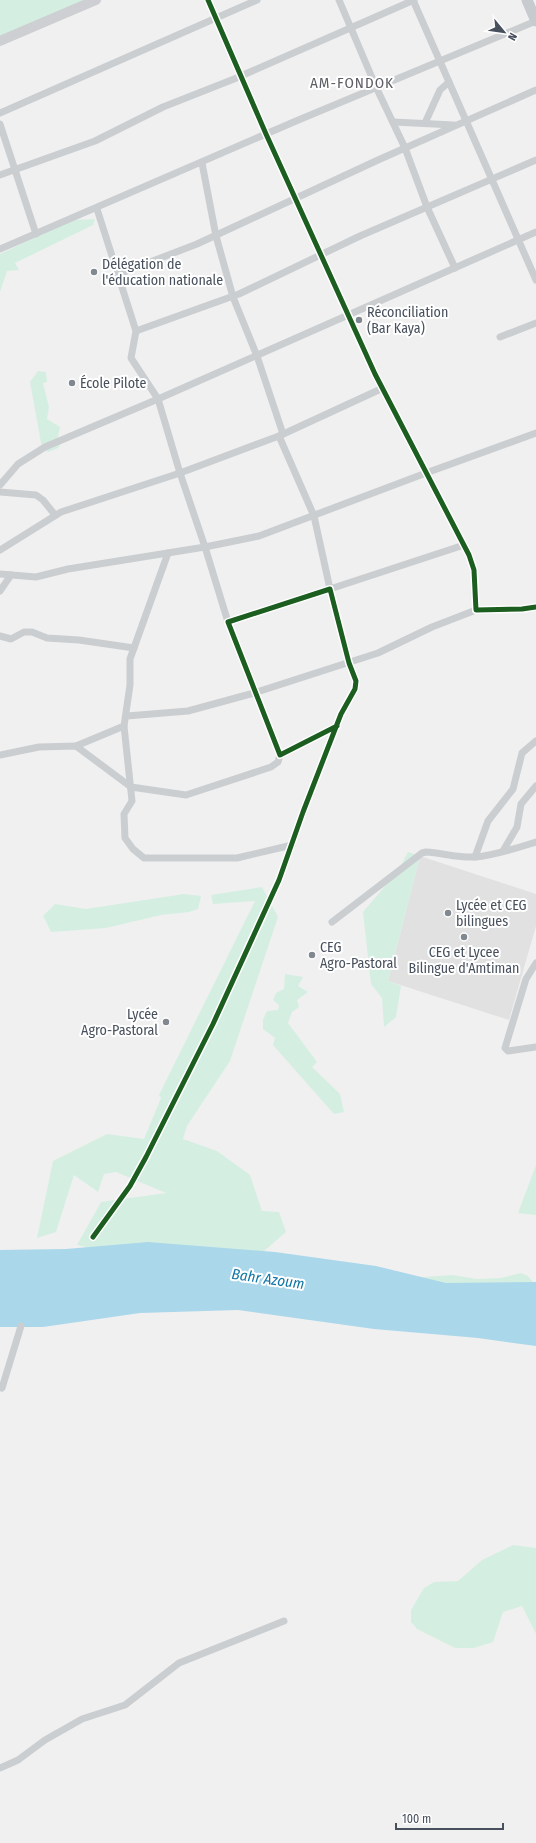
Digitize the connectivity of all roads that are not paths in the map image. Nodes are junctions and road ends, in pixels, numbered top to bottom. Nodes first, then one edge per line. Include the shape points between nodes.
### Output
1 (96, 0) edge
2 (208, 0) edge
3 (257, 0) edge
4 (339, 0) edge
5 (414, 0) edge
6 (527, 0) edge
7 (81, 3) edge
8 (216, 17) junction
9 (536, 21) edge
10 (351, 28) junction
11 (0, 41) edge
12 (439, 61) junction
13 (242, 76) junction
14 (449, 82) junction
15 (376, 87) junction
16 (536, 90) edge
17 (0, 113) edge
18 (466, 120) junction
19 (393, 122) junction
20 (425, 123) junction
21 (0, 124) edge
22 (456, 125) junction
23 (266, 134) junction
24 (405, 148) junction
25 (536, 160) edge
26 (202, 163) junction
27 (14, 170) junction
28 (0, 175) edge
29 (491, 178) junction
30 (295, 199) junction
31 (427, 206) junction
32 (97, 209) junction
33 (536, 232) edge
34 (36, 234) junction
35 (216, 236) junction
36 (518, 240) junction
37 (0, 249) edge
38 (321, 255) junction
39 (455, 268) junction
40 (119, 274) junction
41 (536, 280) edge
42 (233, 296) junction
43 (349, 315) junction
44 (536, 323) edge
45 (136, 331) junction
46 (500, 338) dead end
47 (257, 356) junction
48 (383, 388) junction
49 (158, 399) junction
50 (536, 434) edge
51 (281, 435) junction
52 (180, 473) junction
53 (426, 473) junction
54 (0, 485) edge
55 (0, 492) edge
56 (55, 515) junction
57 (314, 516) junction
58 (464, 545) junction
59 (205, 547) junction
60 (0, 550) edge
61 (168, 553) junction
62 (0, 574) edge
63 (11, 575) junction
64 (330, 589) junction
65 (0, 591) edge
66 (536, 607) edge
67 (476, 610) junction
68 (228, 622) junction
69 (0, 636) edge
70 (134, 648) junction
71 (349, 663) junction
72 (254, 693) junction
73 (127, 716) junction
74 (124, 726) junction
75 (337, 726) junction
76 (536, 741) edge
77 (76, 746) junction
78 (280, 754) junction
79 (0, 755) edge
80 (536, 786) edge
81 (131, 787) junction
82 (536, 842) edge
83 (292, 845) junction
84 (503, 851) junction
85 (476, 857) junction
86 (332, 922) dead end
87 (536, 963) edge
88 (536, 1047) edge
89 (93, 1237) dead end
90 (21, 1326) dead end
91 (1, 1388) edge
92 (284, 1621) dead end
93 (0, 1768) edge

1 - 7 street
2 - 8 street
3 - 8 street
4 - 10 street
5 - 10 street
5 - 12 street
6 - 9 main road
7 - 11 street
8 - 13 street
8 - 17 street
9 - 12 street
10 - 13 street
10 - 15 street
12 - 14 street
12 - 15 street
13 - 23 street
13 - 27 street via 163,107 95,140
14 - 18 street
14 - 20 street via 440,90
15 - 19 street
15 - 23 street
16 - 18 street
18 - 22 street
18 - 29 street
19 - 20 street
19 - 24 street
20 - 22 street
21 - 27 street
22 - 24 street
23 - 26 street
23 - 30 street
24 - 30 street
24 - 31 street
25 - 29 street
26 - 32 street
26 - 35 street
27 - 28 street
27 - 34 street
29 - 31 street
29 - 36 street
30 - 35 street
30 - 38 street
31 - 38 street
31 - 39 street
32 - 34 street
32 - 40 street
33 - 36 street
34 - 37 street
35 - 40 street
35 - 42 street
36 - 39 street
36 - 41 street
38 - 42 street
38 - 43 street
39 - 43 street
40 - 45 street
42 - 45 street
42 - 47 street
43 - 47 street
43 - 48 street
44 - 46 street
45 - 49 street via 131,358
47 - 49 street
47 - 51 street
48 - 51 street
48 - 53 street
49 - 52 street
49 - 54 street via 45,447 18,464
50 - 53 street
51 - 52 street
51 - 57 street
52 - 56 street
52 - 59 street
53 - 57 street
53 - 58 street
55 - 56 street via 36,495
56 - 60 street
57 - 59 street via 259,536
57 - 64 street
58 - 64 street
58 - 67 street via 472,562
59 - 61 street
59 - 68 street
61 - 63 street via 68,569 36,577
61 - 70 street
62 - 63 street
63 - 65 street
64 - 68 street
64 - 71 street
66 - 67 street
67 - 71 street
68 - 72 street
69 - 70 street via 11,639 24,632 32,632 47,638
70 - 73 street via 130,659
71 - 72 street
71 - 75 street via 356,685
72 - 73 street via 188,711
72 - 78 street
73 - 74 street
74 - 77 street
74 - 81 street via 126,762
75 - 78 street
75 - 83 street
76 - 85 street via 522,753 513,789 488,821
77 - 79 street via 39,747
77 - 81 street
78 - 81 street via 278,762 271,767 186,795
80 - 84 street via 521,804 517,827
81 - 83 street via 132,801 124,814 125,838 144,858 237,858
82 - 84 street
83 - 89 street via 279,880 213,1024 146,1157 130,1186
84 - 85 street
85 - 86 street via 422,853
87 - 88 street via 526,979 505,1048 508,1051
90 - 91 street
92 - 93 street via 179,1663 125,1704 82,1719 45,1740 18,1760

